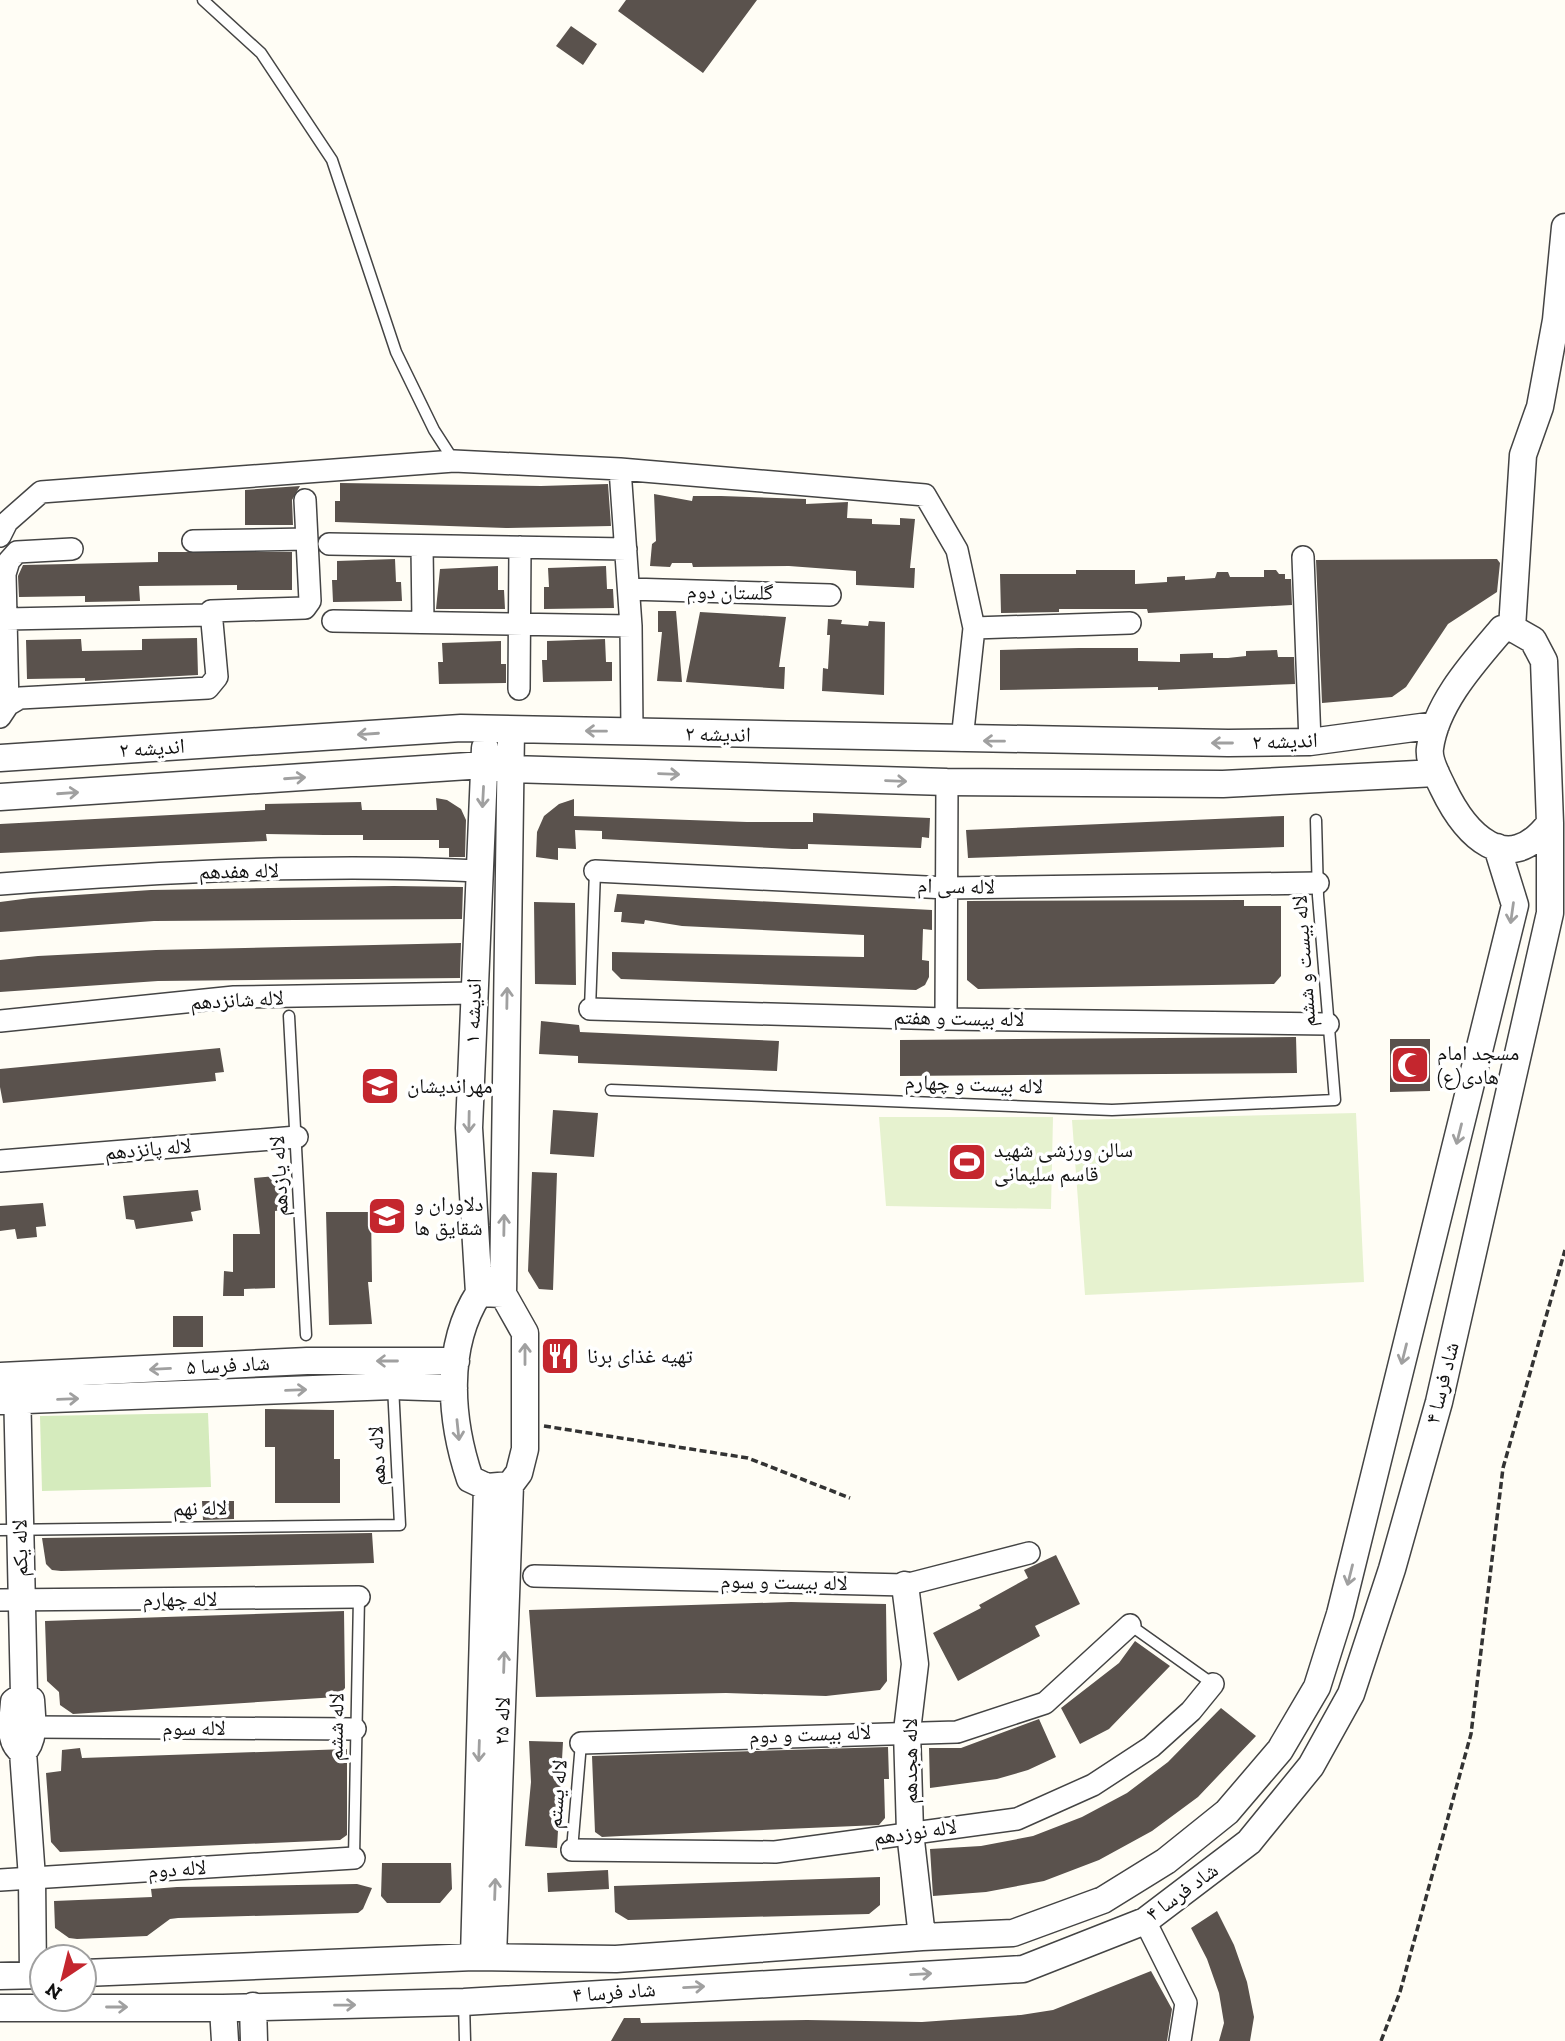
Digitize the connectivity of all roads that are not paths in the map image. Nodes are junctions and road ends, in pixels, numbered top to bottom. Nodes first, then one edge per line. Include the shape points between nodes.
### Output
1 (203, 0) edge
2 (1565, 227) edge
3 (454, 461) junction
4 (620, 469) junction
5 (305, 500) dead end
6 (0, 536) edge
7 (307, 539) junction
8 (193, 541) dead end
9 (329, 544) dead end
10 (422, 546) junction
11 (520, 547) junction
12 (72, 549) dead end
13 (626, 550) junction
14 (1303, 557) dead end
15 (629, 589) junction
16 (830, 594) dead end
17 (211, 611) junction
18 (6, 619) junction
19 (333, 621) dead end
20 (423, 622) junction
21 (1130, 623) dead end
22 (520, 625) junction
23 (631, 626) junction
24 (974, 628) junction
25 (1512, 628) junction
26 (519, 689) dead end
27 (4, 710) edge
28 (1436, 725) junction
29 (498, 729) junction
30 (632, 731) junction
31 (1363, 736) junction
32 (962, 740) junction
33 (1310, 742) junction
34 (0, 758) edge
35 (497, 767) junction
36 (1436, 773) junction
37 (1370, 776) junction
38 (947, 782) junction
39 (0, 797) edge
40 (1316, 820) dead end
41 (1550, 823) junction
42 (1497, 848) junction
43 (479, 871) junction
44 (595, 871) joint
45 (1318, 883) junction
46 (0, 884) edge
47 (947, 888) junction
48 (474, 993) junction
49 (590, 1009) joint
50 (289, 1016) dead end
51 (946, 1019) junction
52 (0, 1021) edge
53 (1328, 1024) junction
54 (611, 1090) dead end
55 (1335, 1100) joint
56 (296, 1137) junction
57 (0, 1161) edge
58 (491, 1294) junction
59 (306, 1335) dead end
60 (456, 1361) junction
61 (393, 1386) junction
62 (454, 1388) junction
63 (9, 1389) edge
64 (499, 1486) junction
65 (400, 1525) joint
66 (10, 1530) edge
67 (1029, 1553) dead end
68 (534, 1577) dead end
69 (905, 1585) junction
70 (359, 1597) joint
71 (11, 1600) edge
72 (1130, 1625) joint
73 (1213, 1684) joint
74 (15, 1723) edge
75 (355, 1730) junction
76 (907, 1731) junction
77 (581, 1743) joint
78 (910, 1832) junction
79 (572, 1850) joint
80 (354, 1858) joint
81 (32, 1878) junction
82 (0, 1880) edge
83 (1144, 1921) junction
84 (922, 1937) junction
85 (35, 1943) edge
86 (483, 1957) junction
87 (616, 1959) junction
88 (98, 1972) edge
89 (28, 1975) edge
90 (0, 1976) edge
91 (617, 1992) junction
92 (464, 2003) junction
93 (253, 2006) junction
94 (0, 2008) edge
95 (223, 2008) junction
96 (225, 2041) edge
97 (254, 2041) edge
98 (465, 2041) edge
99 (1180, 2041) edge

1 - 3 lane via 261,53 332,160 396,352
2 - 25 street via 1556,320 1540,407 1523,454
3 - 4 street
3 - 6 street via 41,492 7,522
4 - 13 street
4 - 24 street via 925,495 957,550
5 - 7 street
7 - 8 street
7 - 17 street via 310,601 305,608
9 - 10 street
10 - 11 street
10 - 20 street
11 - 13 street
11 - 22 street
12 - 18 street via 18,552 9,561
13 - 15 street
14 - 33 street
15 - 16 street, گلستان دوم
15 - 23 street
17 - 18 street via 206,615
17 - 27 street via 217,677 208,688 20,698
18 - 27 street
19 - 20 street
20 - 22 street
21 - 24 street
22 - 23 street
22 - 26 street
23 - 30 street
24 - 32 street
25 - 28 street via 1502,629 1482,653
25 - 41 street, شاد فرسا ۴ via 1533,640 1544,661
28 - 31 street, اندیشه ۲
28 - 36 street via 1429,752
30 -> 29 street, اندیشه ۲
29 -> 34 street, اندیشه ۲
29 - 35 street, اندیشه ۱
30 - 32 street, اندیشه ۲
31 - 33 street, اندیشه ۲
31 - 37 street via 1373,759
33 -> 32 street, اندیشه ۲
35 -> 38 street, اندیشه ۲
39 -> 35 street, اندیشه ۲
35 -> 43 street, اندیشه ۱
58 -> 35 street, اندیشه ۱
36 - 37 street, اندیشه ۲
36 - 42 street via 1462,824
37 - 38 street, اندیشه ۲ via 1223,784
38 - 47 street
40 - 45 lane, لاله بیست و ششم
41 - 42 street via 1528,846
41 - 83 street, شاد فرسا ۴ via 1550,913 1439,1402 1351,1694 1311,1766 1249,1842
42 -> 84 street, شاد فرسا ۴ via 1515,905 1340,1614 1317,1687 1280,1751 1227,1812 1166,1861 1103,1900 1013,1934
43 - 46 street, لاله هفدهم via 145,873
43 - 48 street, اندیشه ۱
44 - 47 street, لاله سی ام
44 - 49 lane
45 - 47 street, لاله سی ام
45 - 53 lane, لاله بیست و ششم
47 - 51 street
48 - 52 street, لاله شانزدهم via 234,997
48 -> 58 street, اندیشه ۱ via 469,1128
49 - 51 street, لاله بیست و هفتم
50 - 56 lane, لاله یازدهم
51 - 53 street, لاله بیست و هفتم
53 - 55 lane, لاله بیست و ششم
54 - 55 lane, لاله بیست و چهارم via 1112,1110
56 - 57 street, لاله پانزدهم
56 - 59 lane, لاله یازدهم
58 - 60 street, اندیشه ۱ via 460,1331
64 -> 58 street, اندیشه ۱ via 519,1474 525,1449 525,1333
60 - 62 street, اندیشه ۱
60 -> 63 street, شاد فرسا ۵ via 307,1361
61 - 62 street, شاد فرسا ۵
63 -> 61 street, شاد فرسا ۵
61 - 65 lane, لاله دهم
62 -> 64 street, اندیشه ۱ via 460,1451 470,1479
63 - 66 street, لاله یکم
64 - 86 street, لاله ۲۵
65 - 66 lane, لاله نهم
66 - 71 street, لاله یکم
67 - 69 street, لاله بیست و سوم
68 - 69 street, لاله بیست و سوم
69 - 76 street, لاله هجدهم via 915,1664
70 - 71 street, لاله چهارم
70 - 75 lane, لاله ششم
71 - 74 street, لاله یکم via 24,1695 31,1700
72 - 73 lane
72 - 76 street, لاله بیست و دوم via 1045,1703 957,1732
73 - 78 street, لاله نوزدهم via 1151,1747 1093,1785 1017,1819
74 - 75 street, لاله سوم
74 - 81 street via 13,1738 23,1752
75 - 80 lane, لاله ششم
76 - 77 street, لاله بیست و دوم
76 - 78 street, لاله هجدهم
77 - 79 lane, لاله یستم
78 - 79 street, لاله نوزدهم via 775,1852
78 - 84 street, لاله هجدهم
80 - 81 street, لاله دوم
81 - 82 street, لاله دوم
81 - 85 street
91 -> 83 street, شاد فرسا ۴ via 1023,1969
83 - 99 street via 1186,2003
84 - 87 street, شاد فرسا ۴
86 - 87 street, شاد فرسا ۴
86 - 88 street, شاد فرسا ۴
87 - 91 street
89 - 90 street
91 - 92 street, شاد فرسا ۴
93 -> 92 street, شاد فرسا ۴
92 - 98 lane
93 - 95 street, شاد فرسا ۴
93 - 97 street
94 -> 95 street, شاد فرسا ۴
95 - 96 street

